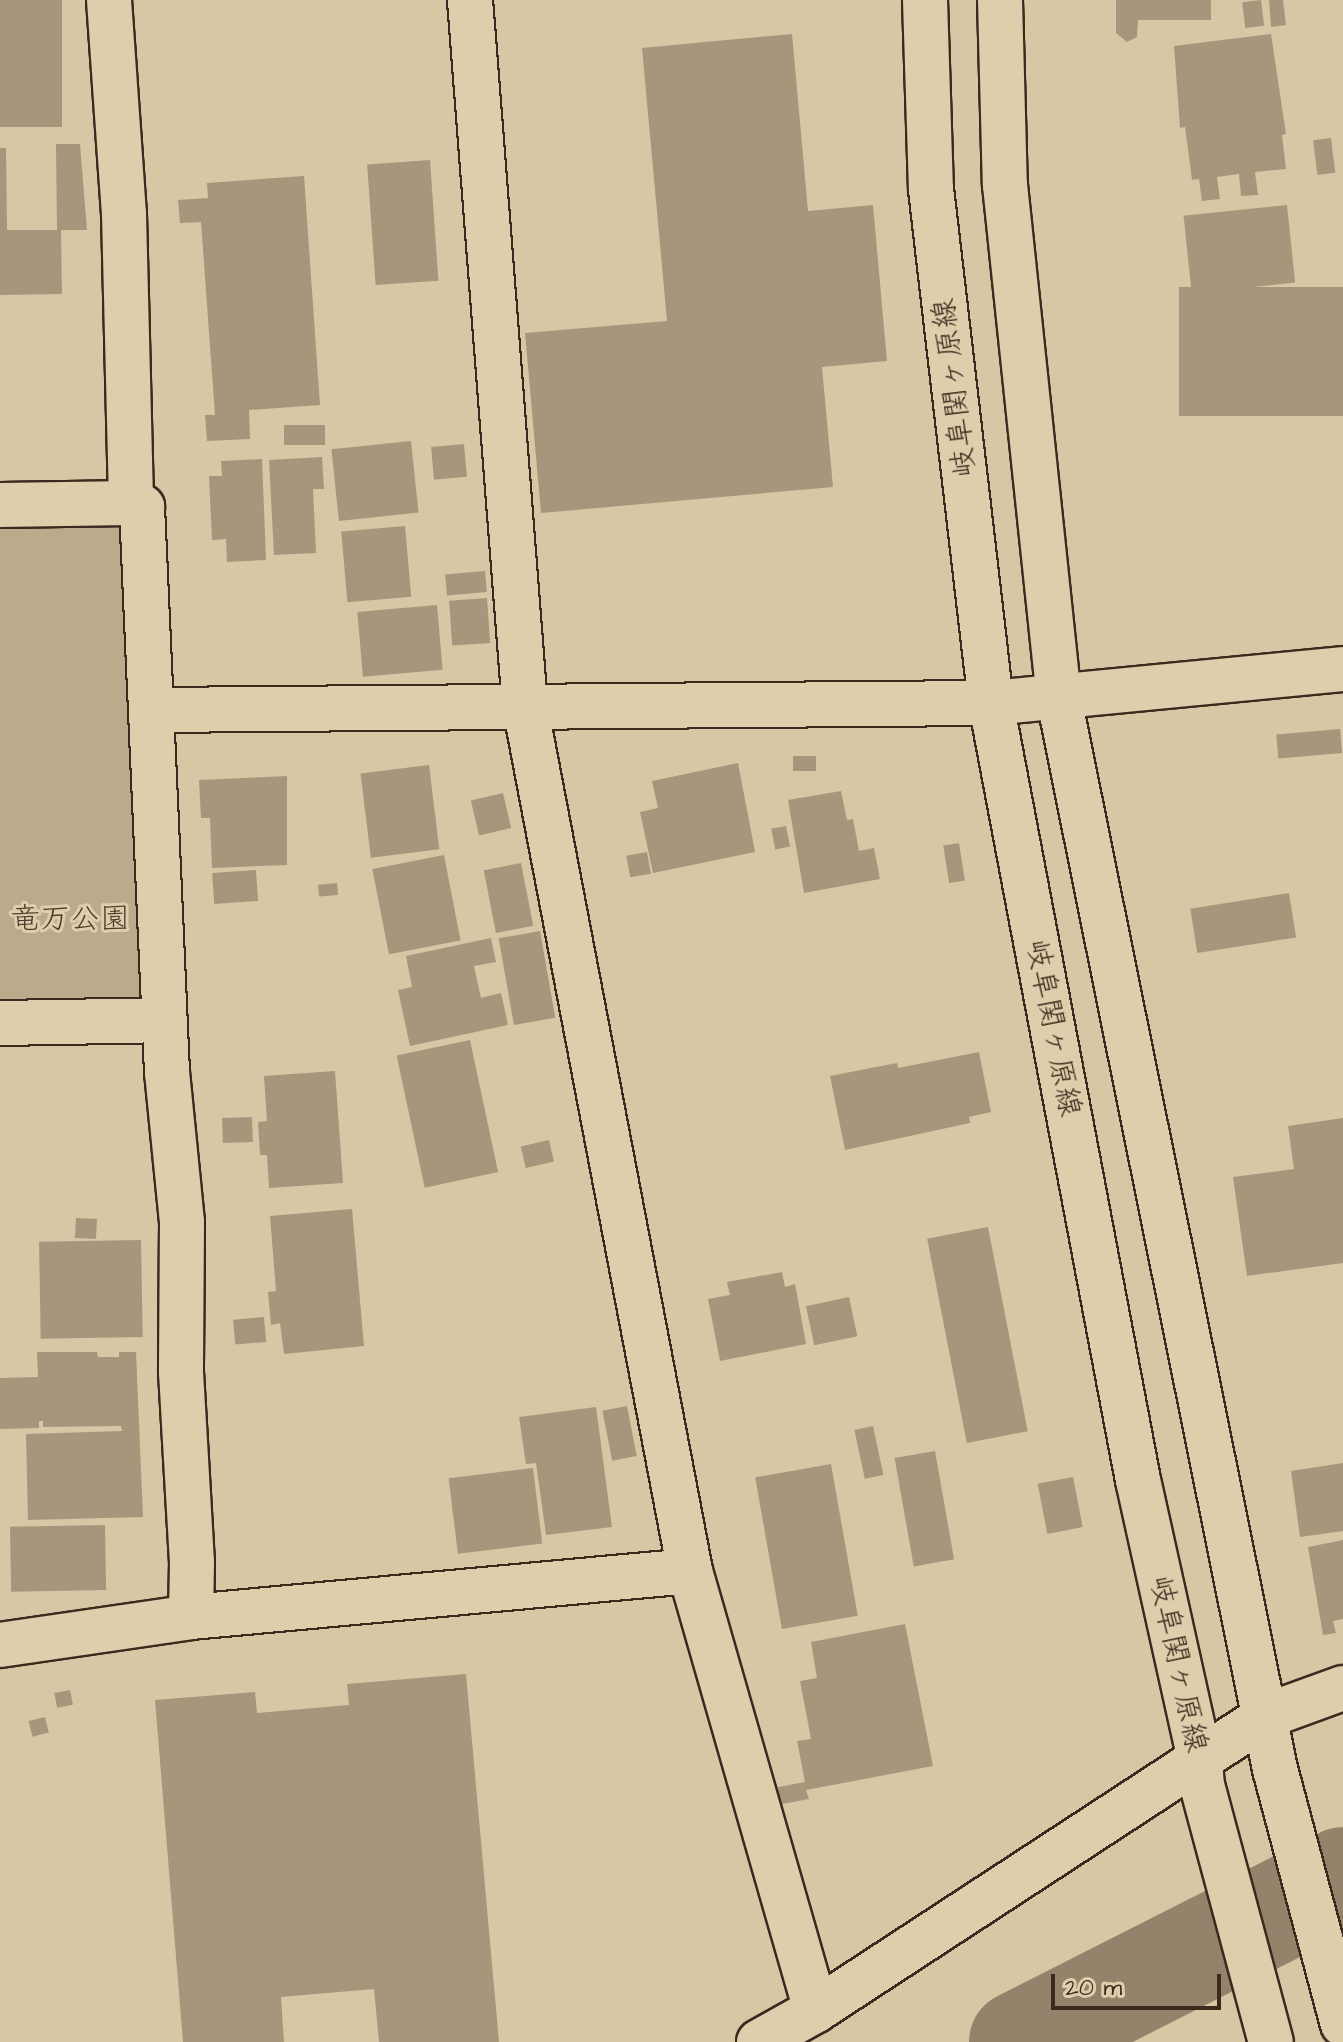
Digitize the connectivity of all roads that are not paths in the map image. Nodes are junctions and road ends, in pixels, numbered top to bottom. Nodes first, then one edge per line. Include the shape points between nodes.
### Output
1 (109, 0) edge
2 (470, 0) edge
3 (925, 0) edge
4 (1000, 0) edge
5 (131, 503) junction
6 (0, 505) edge
7 (1343, 669) edge
8 (1059, 699) junction
9 (991, 703) junction
10 (525, 706) junction
11 (151, 710) junction
12 (164, 1020) junction
13 (0, 1023) edge
14 (690, 1571) junction
15 (191, 1617) junction
16 (0, 1645) edge
17 (1343, 1688) edge
18 (1266, 1716) junction
19 (1201, 1772) junction
20 (816, 2010) junction
21 (1343, 2024) edge
22 (759, 2042) edge
23 (1271, 2042) edge

1 - 5 street via 124,214
2 - 10 street
3 - 9 street, 岐阜関ヶ原線 via 931,189
4 - 8 street via 1005,185
5 - 6 street
5 - 11 street via 142,507
7 - 8 street
8 - 9 street
8 - 18 street
9 - 10 street
9 - 19 street, 岐阜関ヶ原線 via 1138,1480
10 - 11 street
10 - 14 street
11 - 12 street
12 - 13 street
12 - 15 street via 182,1222 181,1372
14 - 15 street
14 - 20 street
15 - 16 street
17 - 18 street
18 - 19 street
18 - 21 street via 1275,1769
19 - 20 street
19 - 23 street, 岐阜関ヶ原線
20 - 22 street

